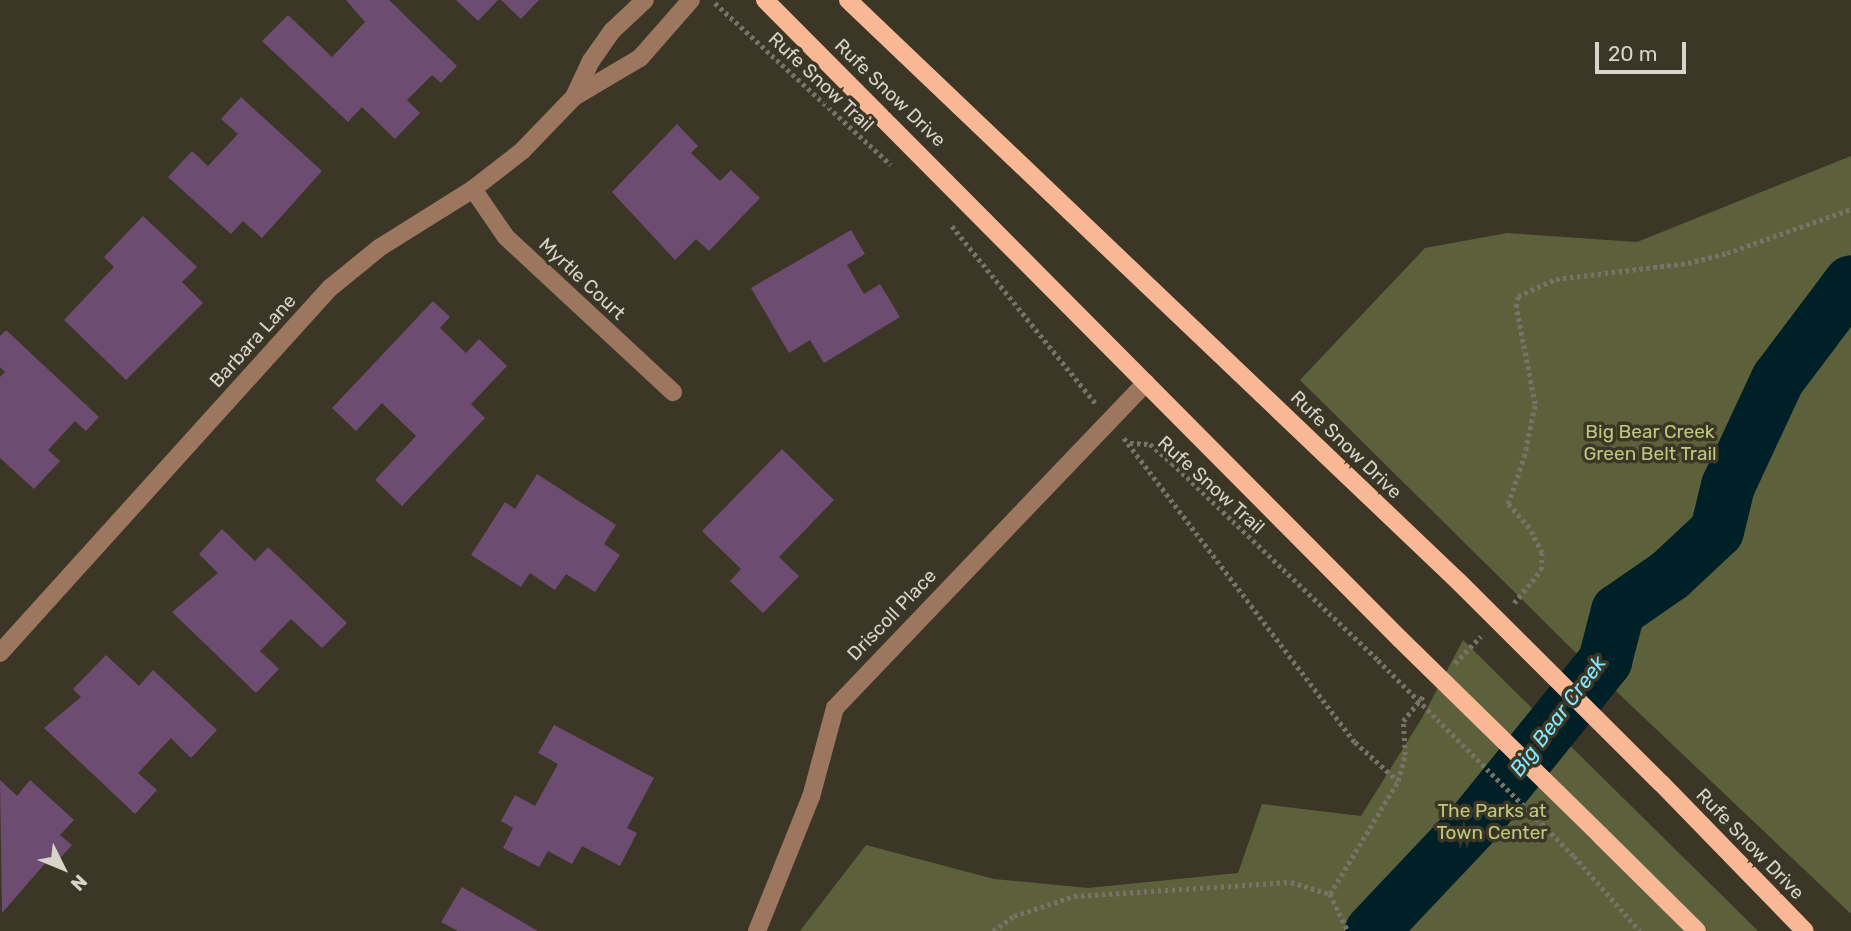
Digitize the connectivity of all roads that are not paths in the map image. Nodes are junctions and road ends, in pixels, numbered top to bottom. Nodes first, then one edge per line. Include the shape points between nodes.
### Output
1 (645, 0) edge
2 (691, 0) edge
3 (765, 0) edge
4 (849, 0) edge
5 (575, 97) junction
6 (473, 189) junction
7 (1146, 383) junction
8 (673, 393) dead end
9 (0, 653) edge
10 (757, 931) edge
11 (1697, 931) edge
12 (1805, 931) edge

1 - 5 street, Barbara Lane via 605,41
2 - 5 street, Barbara Lane via 640,58
3 - 7 main road, Rufe Snow Drive
4 - 12 main road, Rufe Snow Drive, bridge via 1458,581
5 - 6 street, Barbara Lane via 522,151
6 - 8 street, Myrtle Court via 506,237
6 - 9 street, Barbara Lane via 379,248 330,288
7 - 10 street, Driscoll Place via 835,708 811,797
7 - 11 main road, Rufe Snow Drive, bridge

